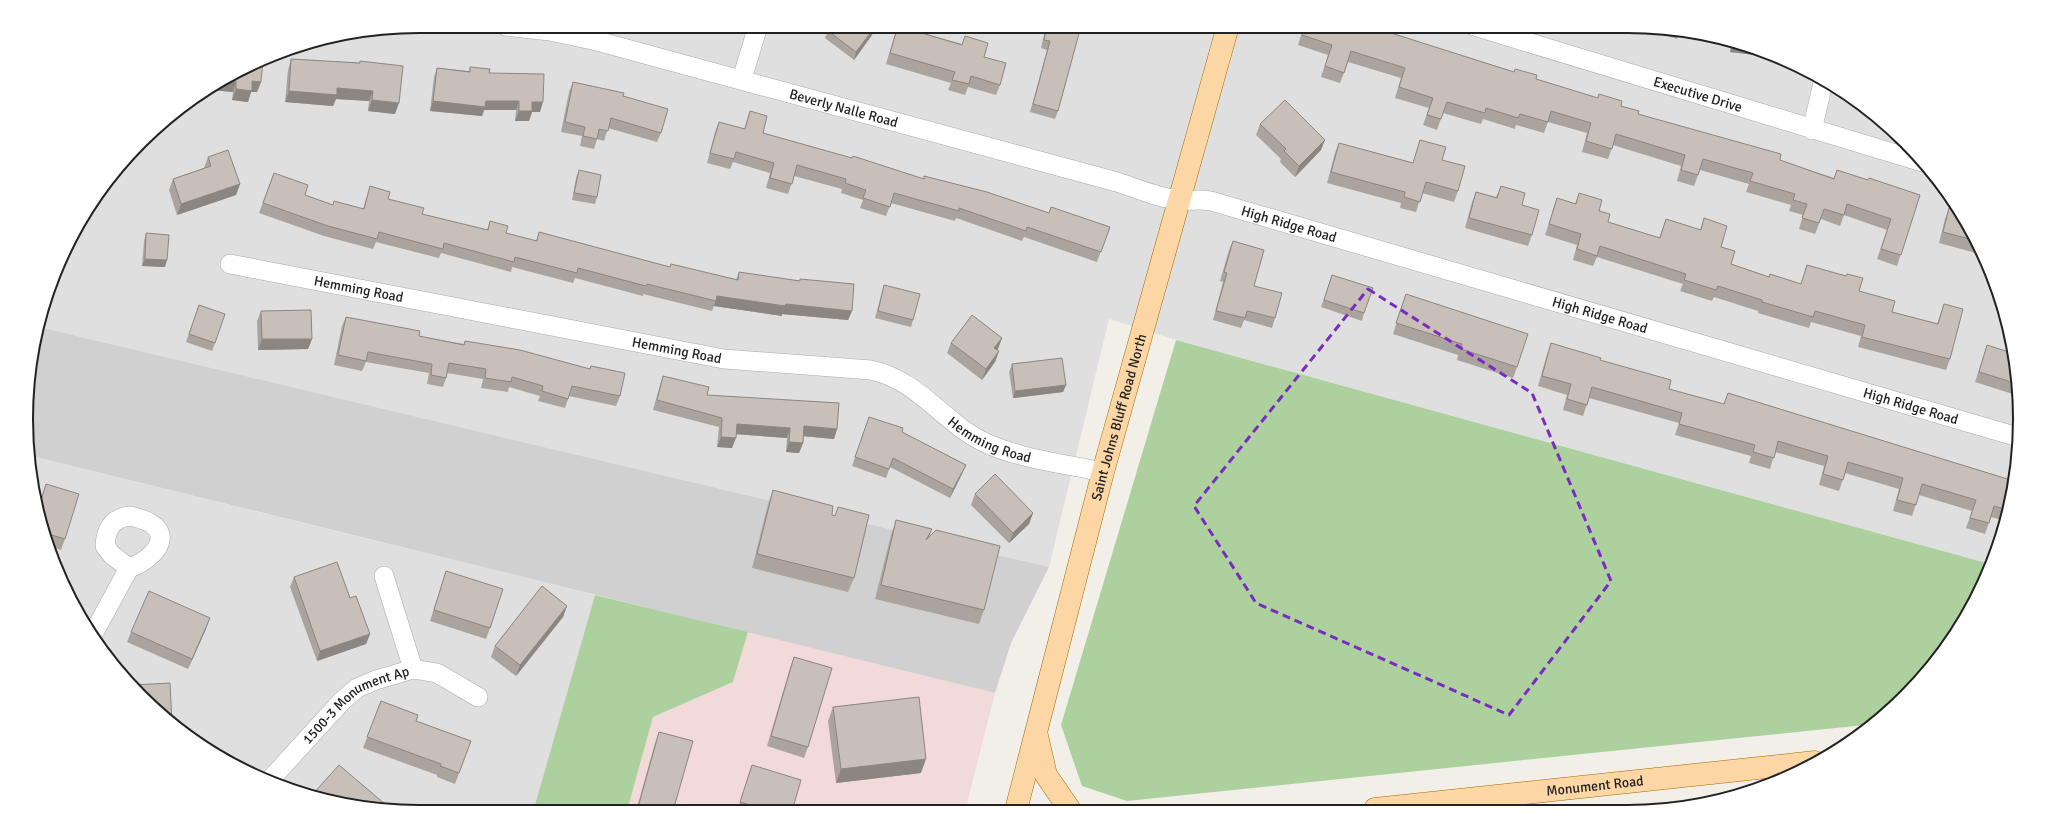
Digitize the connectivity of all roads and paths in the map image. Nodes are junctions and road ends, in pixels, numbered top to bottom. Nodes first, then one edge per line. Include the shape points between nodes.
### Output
1 (559, 33) edge
2 (756, 33) edge
3 (1226, 33) edge
4 (1508, 33) edge
5 (742, 79) junction
6 (1822, 86) edge
7 (1812, 130) junction
8 (1913, 159) edge
9 (1181, 200) junction
10 (230, 264) dead end
11 (2012, 435) edge
12 (1103, 472) junction
13 (129, 568) dead end
14 (384, 576) dead end
15 (96, 629) edge
16 (413, 669) junction
17 (478, 698) dead end
18 (1036, 734) junction
19 (1801, 764) edge
20 (273, 777) edge
21 (1017, 805) edge
22 (1067, 805) edge
23 (1412, 805) edge

1 - 5 street, Beverly Nalle Road
2 - 5 street
3 - 9 main road, Saint Johns Bluff Road North
4 - 7 street, Executive Drive
5 - 9 street, Beverly Nalle Road
6 - 7 street
7 - 8 street, Executive Drive
9 - 11 street, High Ridge Road via 1211,201
9 - 12 main road, Saint Johns Bluff Road North
10 - 12 street, Hemming Road via 724,359 886,373 912,387 960,428 988,444
12 - 18 main road, Saint Johns Bluff Road North
13 - 15 street
14 - 16 street
16 - 17 street, 1500-3 Monument Ap via 437,673
16 - 20 street, 1500-3 Monument Ap via 357,688
18 - 21 main road, Saint Johns Bluff Road North
18 - 22 main road via 1046,775
19 - 23 main road, Monument Road

